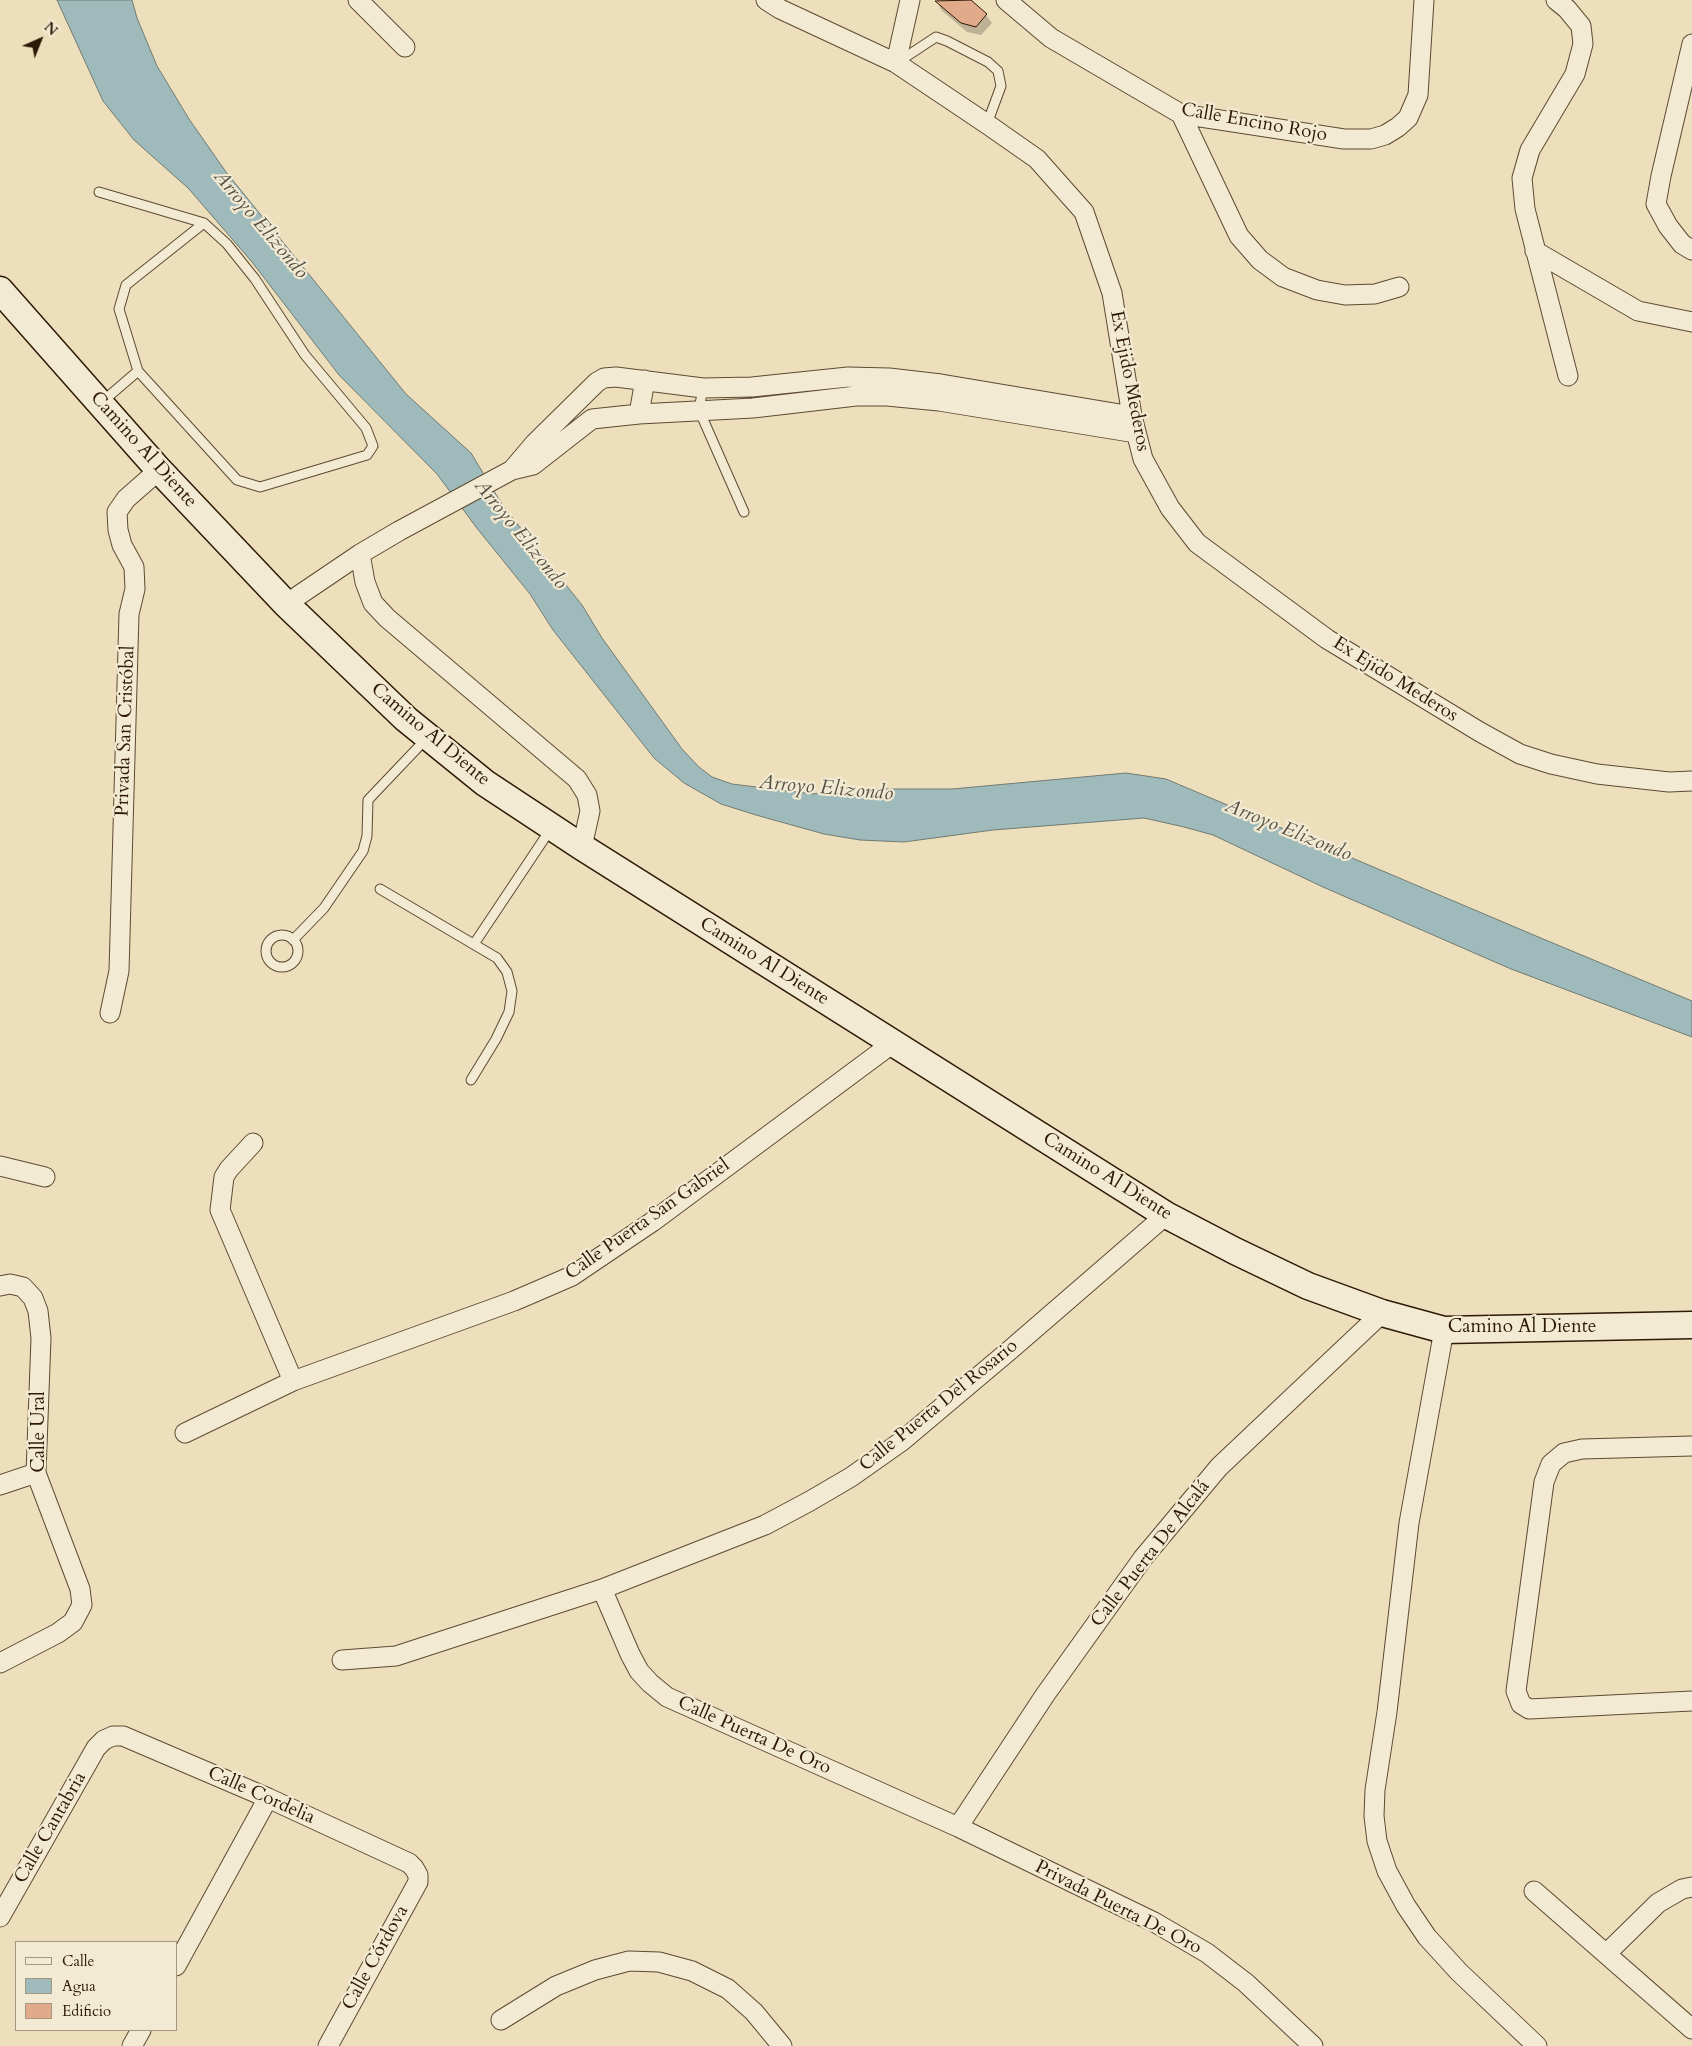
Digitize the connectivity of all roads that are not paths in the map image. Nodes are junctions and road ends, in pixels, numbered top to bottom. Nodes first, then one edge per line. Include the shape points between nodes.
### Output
1 (358, 0) edge
2 (766, 0) edge
3 (910, 0) edge
4 (1006, 0) edge
5 (1424, 0) edge
6 (1556, 0) edge
7 (1692, 44) edge
8 (405, 47) dead end
9 (896, 63) junction
10 (1181, 114) junction
11 (987, 124) junction
12 (99, 192) dead end
13 (204, 223) junction
14 (1692, 250) edge
15 (1535, 251) junction
16 (1399, 287) dead end
17 (0, 290) edge
18 (1692, 322) edge
19 (138, 371) junction
20 (1568, 376) dead end
21 (645, 380) junction
22 (702, 388) junction
23 (940, 393) junction
24 (581, 398) junction
25 (100, 403) junction
26 (699, 410) junction
27 (639, 414) junction
28 (592, 419) junction
29 (1134, 425) junction
30 (159, 470) junction
31 (506, 474) junction
32 (744, 512) dead end
33 (360, 554) junction
34 (286, 604) junction
35 (428, 736) junction
36 (1692, 781) edge
37 (552, 828) junction
38 (582, 847) junction
39 (380, 889) dead end
40 (293, 940) dead end
41 (474, 944) junction
42 (110, 1014) dead end
43 (893, 1043) junction
44 (470, 1080) dead end
45 (253, 1144) dead end
46 (0, 1166) edge
47 (46, 1177) dead end
48 (1166, 1215) junction
49 (0, 1286) edge
50 (1382, 1314) junction
51 (1692, 1325) edge
52 (1444, 1330) junction
53 (293, 1381) junction
54 (185, 1433) dead end
55 (1692, 1446) edge
56 (36, 1473) junction
57 (0, 1485) edge
58 (602, 1589) junction
59 (342, 1660) dead end
60 (0, 1663) edge
61 (1692, 1701) edge
62 (104, 1740) joint
63 (268, 1798) junction
64 (958, 1827) junction
65 (414, 1868) joint
66 (1692, 1887) edge
67 (1534, 1891) dead end
68 (0, 1918) edge
69 (1607, 1953) junction
70 (178, 1962) edge
71 (501, 2020) dead end
72 (1692, 2029) edge
73 (140, 2031) edge
74 (132, 2046) edge
75 (328, 2046) edge
76 (782, 2046) edge
77 (1312, 2046) edge
78 (1537, 2046) edge

1 - 8 street
2 - 9 street, Ex Ejido Mederos
3 - 9 street
4 - 10 street, Calle Encino Rojo via 1051,38
5 - 10 street, Calle Encino Rojo via 1418,95 1408,118 1385,135 1344,140
6 - 15 street via 1581,26 1583,44 1575,74 1530,150 1522,178
7 - 14 street via 1656,204 1682,244
9 - 11 street, Ex Ejido Mederos
9 - 11 lane via 936,37 988,62 998,71 1001,86
10 - 16 street via 1239,236 1260,260 1283,277 1317,290 1345,295 1375,294
11 - 29 street, Ex Ejido Mederos via 1037,159 1084,212 1112,293
12 - 13 lane
13 - 19 lane via 126,284 119,309
13 - 19 lane via 227,244 255,279 305,355 366,428 374,446 367,455 260,486 237,480
15 - 18 street via 1638,311
15 - 20 street
17 - 25 street, Camino Al Diente
19 - 25 lane
21 - 22 street
21 - 24 street via 604,378
21 - 27 street
22 - 23 street via 752,387 848,377 889,378
22 - 26 lane
23 - 26 street via 856,396 753,408
23 - 29 street
24 - 28 street
24 - 31 street
25 - 30 street, Camino Al Diente
26 - 27 street
26 - 32 lane
27 - 28 street
28 - 31 street via 533,465
29 - 36 street, Ex Ejido Mederos via 1143,459 1165,500 1197,543 1327,638 1520,754 1597,774 1669,782
30 - 34 street, Camino Al Diente
30 - 42 street, Privada San Cristóbal via 126,499 117,512 122,545 134,566 135,589 129,614 119,971
31 - 33 street
33 - 34 street
33 - 38 street via 364,582 373,603 387,618 577,779 587,795 590,811
34 - 35 street, Camino Al Diente via 406,719
35 - 37 street, Camino Al Diente via 485,783
35 - 40 lane via 368,800 368,836 363,851 324,908
37 - 38 street, Camino Al Diente
37 - 41 lane
38 - 43 street, Camino Al Diente
39 - 41 lane
41 - 44 lane via 497,958 507,972 512,991 509,1012
43 - 48 street, Camino Al Diente
43 - 53 street, Calle Puerta San Gabriel via 652,1222 572,1276 514,1301
45 - 53 street via 224,1177 220,1210
46 - 47 street
48 - 50 street, Camino Al Diente via 1308,1286
48 - 58 street, Calle Puerta Del Rosario via 909,1435 851,1477 764,1525
49 - 56 street, Calle Ural via 23,1287 33,1298 38,1311 41,1338
50 - 52 street, Camino Al Diente
50 - 64 street, Calle Puerta De Alcalá via 1219,1467 1144,1558 1045,1695
51 - 52 street, Camino Al Diente
52 - 78 street via 1409,1524 1375,1790 1377,1841 1387,1871 1427,1937
53 - 54 street, Calle Puerta San Gabriel
55 - 61 street via 1582,1449 1564,1453 1551,1464 1544,1482 1516,1691 1521,1704 1529,1709
56 - 57 street
56 - 60 street, Calle Ural via 80,1589 82,1605 73,1622 58,1633
58 - 59 street, Calle Puerta Del Rosario via 396,1656
58 - 64 street, Calle Puerta De Oro via 640,1671 667,1697
62 - 63 street, Calle Cordelia via 123,1736
62 - 68 street, Calle Cantabria via 96,1748
63 - 65 street, Calle Cordelia via 410,1863
63 - 70 street
64 - 77 street, Privada Puerta De Oro via 1154,1922 1207,1953 1246,1983
65 - 75 street, Calle Córdova via 418,1882
66 - 69 street via 1658,1903
67 - 69 street
69 - 72 street
71 - 76 street via 556,1986 595,1970 629,1962 659,1962 692,1971 728,1989 754,2012
73 - 74 street

